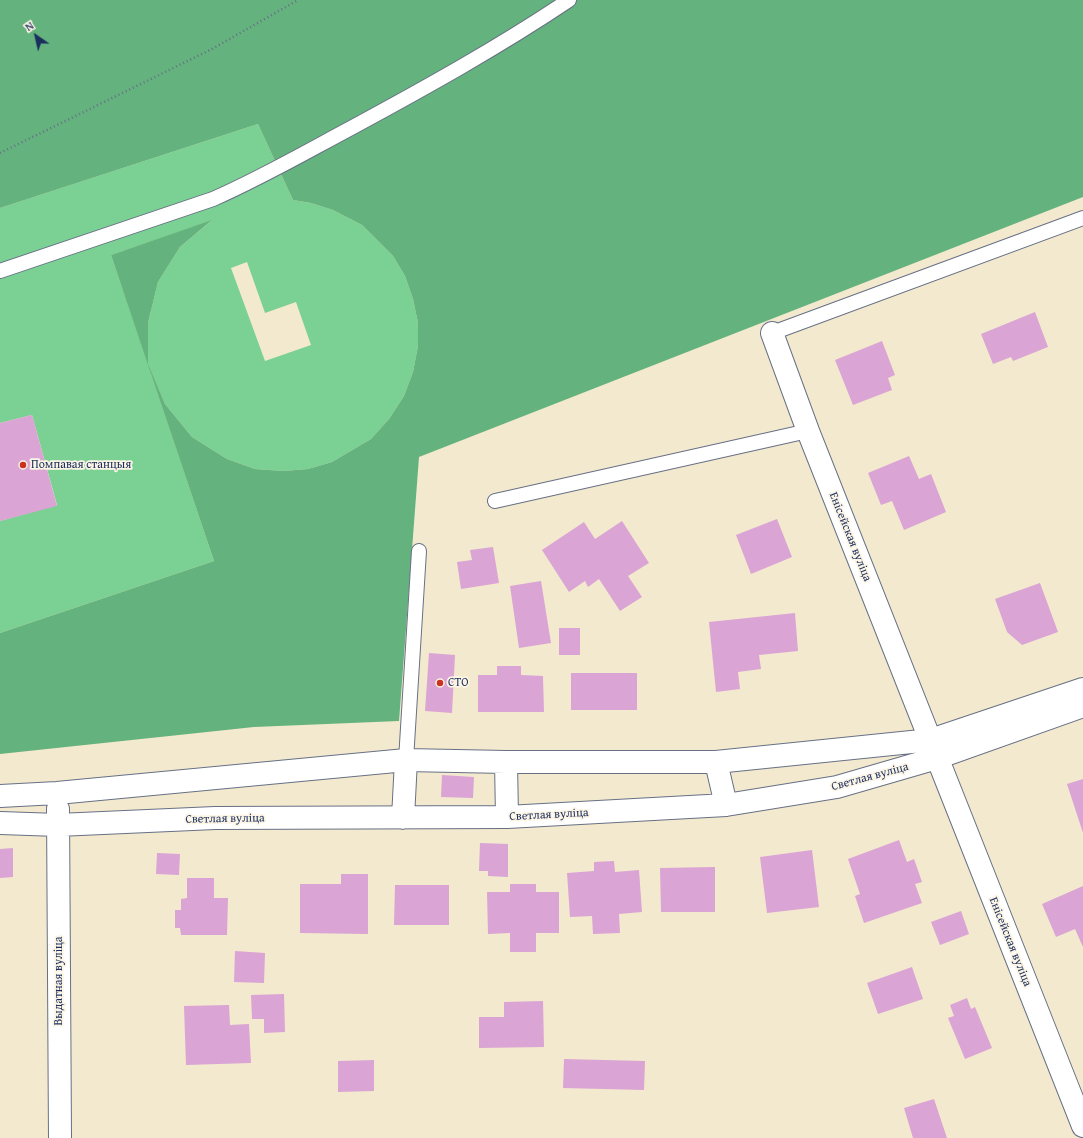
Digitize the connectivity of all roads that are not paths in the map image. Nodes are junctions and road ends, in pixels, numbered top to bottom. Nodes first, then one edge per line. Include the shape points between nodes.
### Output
1 (569, 0) edge
2 (1083, 218) edge
3 (0, 271) edge
4 (772, 333) joint
5 (808, 431) junction
6 (495, 501) dead end
7 (419, 551) dead end
8 (1083, 689) edge
9 (1083, 706) edge
10 (934, 749) junction
11 (406, 760) junction
12 (506, 762) junction
13 (716, 762) junction
14 (57, 793) junction
15 (0, 796) edge
16 (726, 805) junction
17 (508, 817) junction
18 (403, 818) junction
19 (0, 823) edge
20 (58, 825) junction
21 (1083, 1126) edge
22 (60, 1138) edge

1 - 3 lane via 395,104 245,185 214,199
2 - 4 lane
4 - 5 street, Енісейская вуліца
5 - 6 lane
5 - 10 street, Енісейская вуліца
7 - 11 lane
8 - 10 street, Светлая вуліца
9 - 10 street, Светлая вуліца
10 - 13 street, Светлая вуліца
10 - 16 street, Светлая вуліца via 837,787
10 - 21 street, Енісейская вуліца
11 - 12 street, Светлая вуліца
11 - 14 street, Светлая вуліца
11 - 18 street
12 - 13 street, Светлая вуліца
12 - 17 street
13 - 16 street
14 - 15 street, Светлая вуліца
14 - 20 street, Выдатная вуліца
16 - 17 street, Светлая вуліца
17 - 18 street, Светлая вуліца
18 - 20 street, Светлая вуліца via 215,818
19 - 20 street, Светлая вуліца
20 - 22 street, Выдатная вуліца

